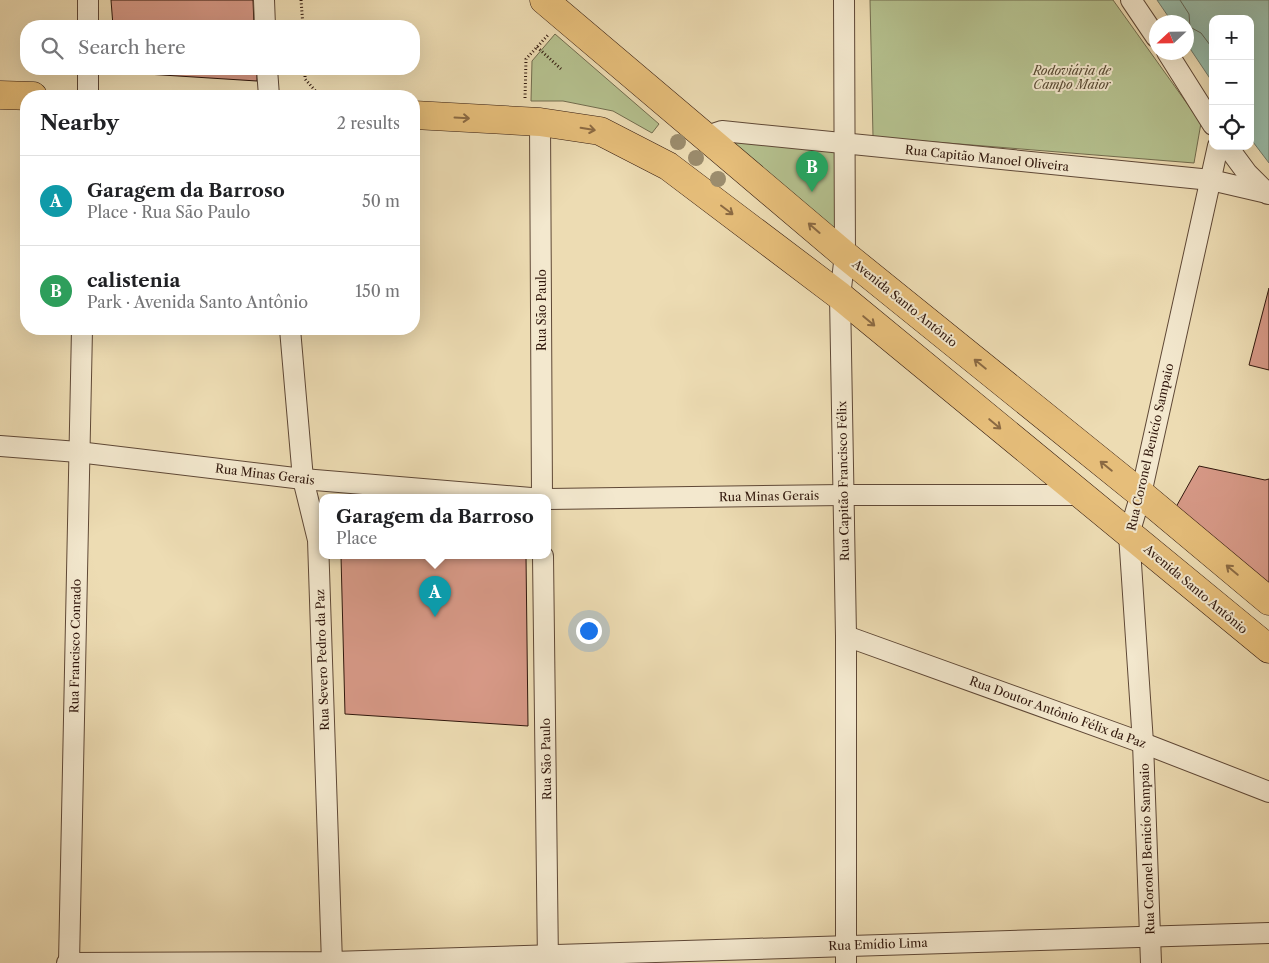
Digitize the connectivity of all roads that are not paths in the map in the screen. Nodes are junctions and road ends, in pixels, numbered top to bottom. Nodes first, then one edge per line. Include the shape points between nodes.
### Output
1 (88, 0) edge
2 (264, 0) edge
3 (544, 0) edge
4 (844, 0) edge
5 (1131, 0) edge
6 (88, 20) edge
7 (265, 20) edge
8 (1149, 27) edge
9 (1172, 60) edge
10 (88, 75) edge
11 (267, 75) edge
12 (88, 90) edge
13 (269, 90) edge
14 (0, 95) edge
15 (20, 96) edge
16 (532, 114) junction
17 (420, 115) edge
18 (1209, 119) edge
19 (707, 136) junction
20 (844, 143) junction
21 (1217, 150) edge
22 (1230, 150) edge
23 (1212, 180) junction
24 (1268, 194) edge
25 (845, 255) junction
26 (840, 296) junction
27 (82, 335) edge
28 (291, 335) edge
29 (0, 446) edge
30 (78, 452) junction
31 (303, 479) junction
32 (483, 494) edge
33 (542, 494) edge
34 (1141, 494) junction
35 (843, 495) junction
36 (1080, 495) junction
37 (551, 499) edge
38 (1129, 534) junction
39 (543, 559) edge
40 (1269, 601) edge
41 (846, 636) junction
42 (1269, 649) edge
43 (1143, 743) junction
44 (1269, 792) edge
45 (1269, 933) edge
46 (846, 954) edge
47 (548, 959) edge
48 (332, 962) edge
49 (68, 963) edge
50 (1151, 963) edge

1 - 6 street
2 - 7 street
3 - 19 main road, Avenida Santo Antônio
4 - 20 street, Rua Capitão Francisco Félix
5 - 8 street
9 - 18 street
10 - 12 street
11 - 13 street
14 - 15 main road
17 -> 16 main road
16 -> 26 main road, Avenida Santo Antônio via 600,131 668,166
16 - 33 street, Rua São Paulo
19 - 20 street, Rua Capitão Manoel Oliveira via 722,131
25 -> 19 main road, Avenida Santo Antônio
20 - 23 street, Rua Capitão Manoel Oliveira
20 - 25 street, Rua Capitão Francisco Félix
21 - 23 street, Rua Coronel Benicío Sampaio
22 - 24 street
23 - 24 street, Rua Capitão Manoel Oliveira
23 - 34 street, Rua Coronel Benicío Sampaio
25 - 26 street, Rua Capitão Francisco Félix
34 -> 25 main road, Avenida Santo Antônio
26 - 35 street, Rua Capitão Francisco Félix
26 -> 36 main road, Avenida Santo Antônio
27 - 30 street, Rua Francisco Conrado
28 - 31 street, Rua Severo Pedro da Paz
29 - 30 street, Rua Minas Gerais
30 - 31 street, Rua Minas Gerais
30 - 49 street, Rua Francisco Conrado
31 - 32 street, Rua Minas Gerais
31 - 48 street, Rua Severo Pedro da Paz via 318,540
34 - 38 street, Rua Coronel Benicío Sampaio
40 -> 34 main road, Avenida Santo Antônio
35 - 36 street, Rua Minas Gerais
35 - 37 street, Rua Minas Gerais
35 - 41 street, Rua Capitão Francisco Félix
36 - 38 main road, Avenida Santo Antônio
38 - 42 main road, Avenida Santo Antônio
38 - 43 street, Rua Coronel Benicío Sampaio
39 - 47 street, Rua São Paulo
41 - 43 street, Rua Doutor Antônio Félix da Paz
41 - 46 street, Rua Capitão Francisco Félix
43 - 44 street, Rua Doutor Antônio Félix da Paz
43 - 50 street, Rua Coronel Benicío Sampaio
45 - 46 street, Rua Emídio Lima
46 - 47 street, Rua Emídio Lima
47 - 48 street, Rua Emídio Lima
48 - 49 street, Rua Emídio Lima

